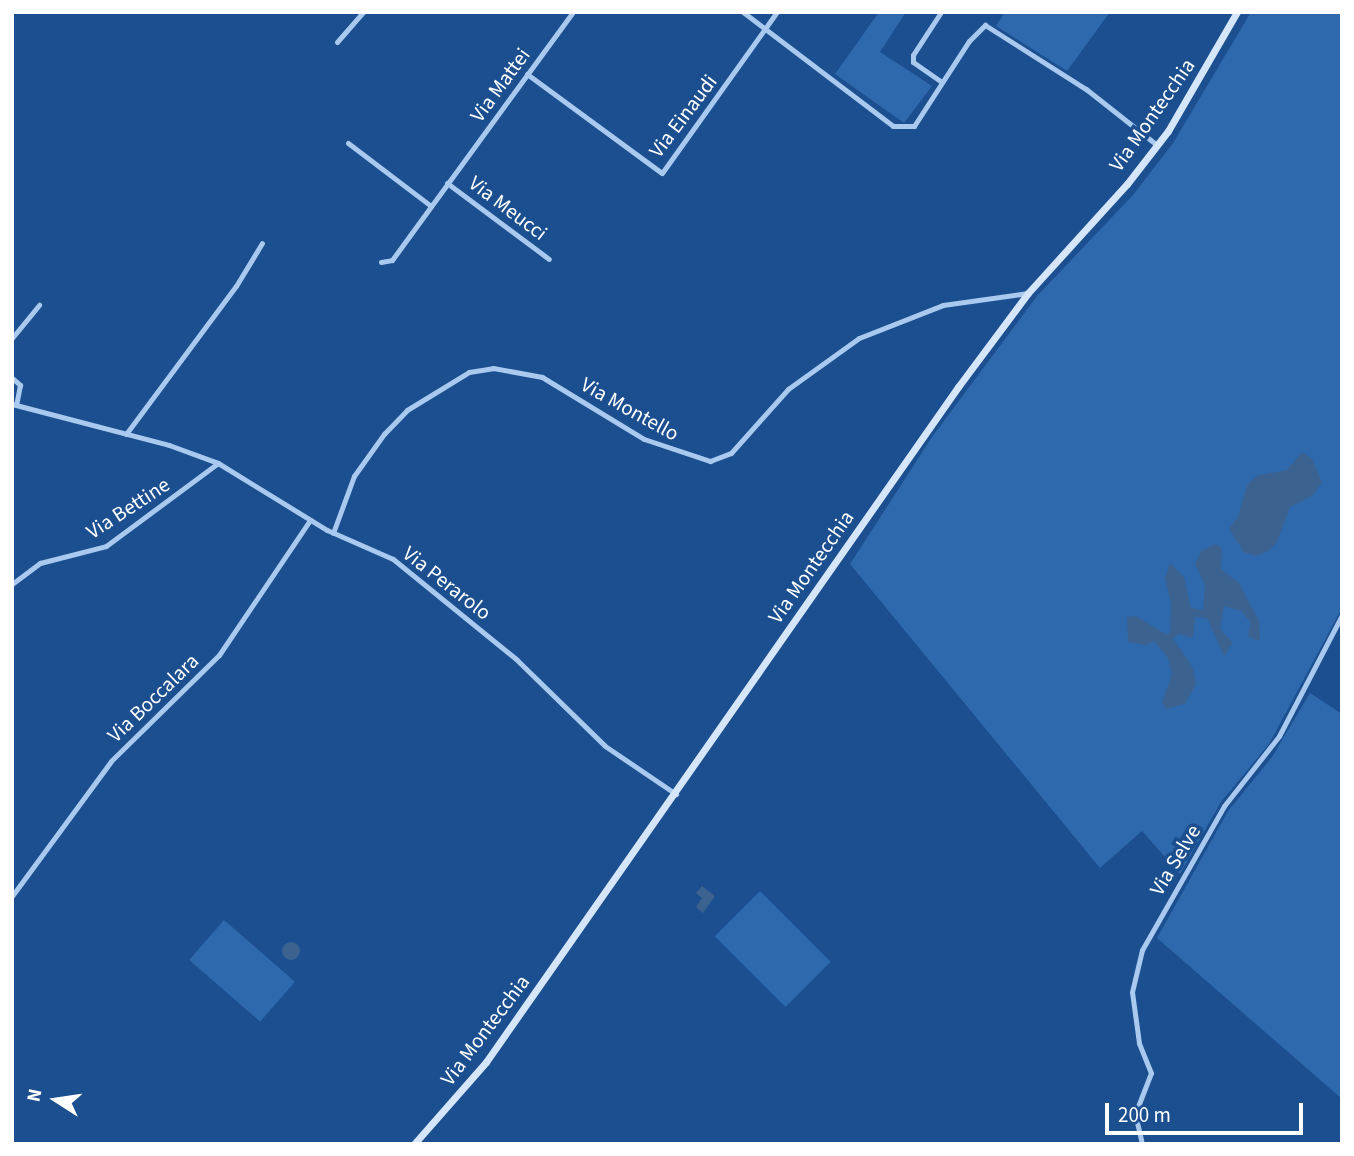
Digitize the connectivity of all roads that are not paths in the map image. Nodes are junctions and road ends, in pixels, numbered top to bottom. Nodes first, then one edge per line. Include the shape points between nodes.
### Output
1 (363, 12) edge
2 (573, 12) edge
3 (743, 12) edge
4 (777, 12) edge
5 (941, 12) edge
6 (1237, 12) edge
7 (765, 29) junction
8 (337, 42) dead end
9 (527, 74) junction
10 (942, 82) junction
11 (348, 143) dead end
12 (1157, 145) junction
13 (447, 183) junction
14 (431, 206) junction
15 (262, 243) dead end
16 (550, 259) dead end
17 (381, 262) dead end
18 (1028, 292) junction
19 (39, 305) dead end
20 (12, 338) edge
21 (12, 378) edge
22 (14, 405) edge
23 (126, 434) junction
24 (218, 463) junction
25 (310, 520) junction
26 (333, 533) junction
27 (12, 584) edge
28 (1342, 615) edge
29 (676, 794) junction
30 (12, 896) edge
31 (414, 1144) edge
32 (1142, 1144) edge

1 - 8 street
2 - 9 street, Via Mattei
3 - 7 street
4 - 7 street, Via Einaudi
5 - 10 street via 913,62
6 - 12 street, Via Montecchia
7 - 9 street, Via Einaudi via 662,173
7 - 10 street via 901,128 914,126
9 - 13 street, Via Mattei
10 - 12 street via 985,25 1086,89
11 - 14 street
12 - 18 street, Via Montecchia
13 - 14 street, Via Mattei
13 - 16 street, Via Meucci
14 - 17 street, Via Mattei via 393,260
15 - 23 street via 236,286
18 - 26 street, Via Montello via 943,305 859,338 788,389 731,453 710,461 644,439 542,377 493,368 469,372 407,411 384,434 354,476
18 - 29 street, Via Montecchia via 914,448
19 - 20 street
21 - 22 street via 20,385
22 - 23 street, Via Perarolo
23 - 24 street, Via Perarolo
24 - 25 street, Via Perarolo
24 - 27 street, Via Bettine via 106,546 40,563
25 - 26 street, Via Perarolo
25 - 30 street, Via Boccalara via 219,655 111,761
26 - 29 street, Via Perarolo via 404,566 516,659 605,746
28 - 32 street, Via Selve via 1284,727 1224,806 1142,950 1132,992 1139,1043 1150,1073 1135,1114
29 - 31 street, Via Montecchia via 486,1062

